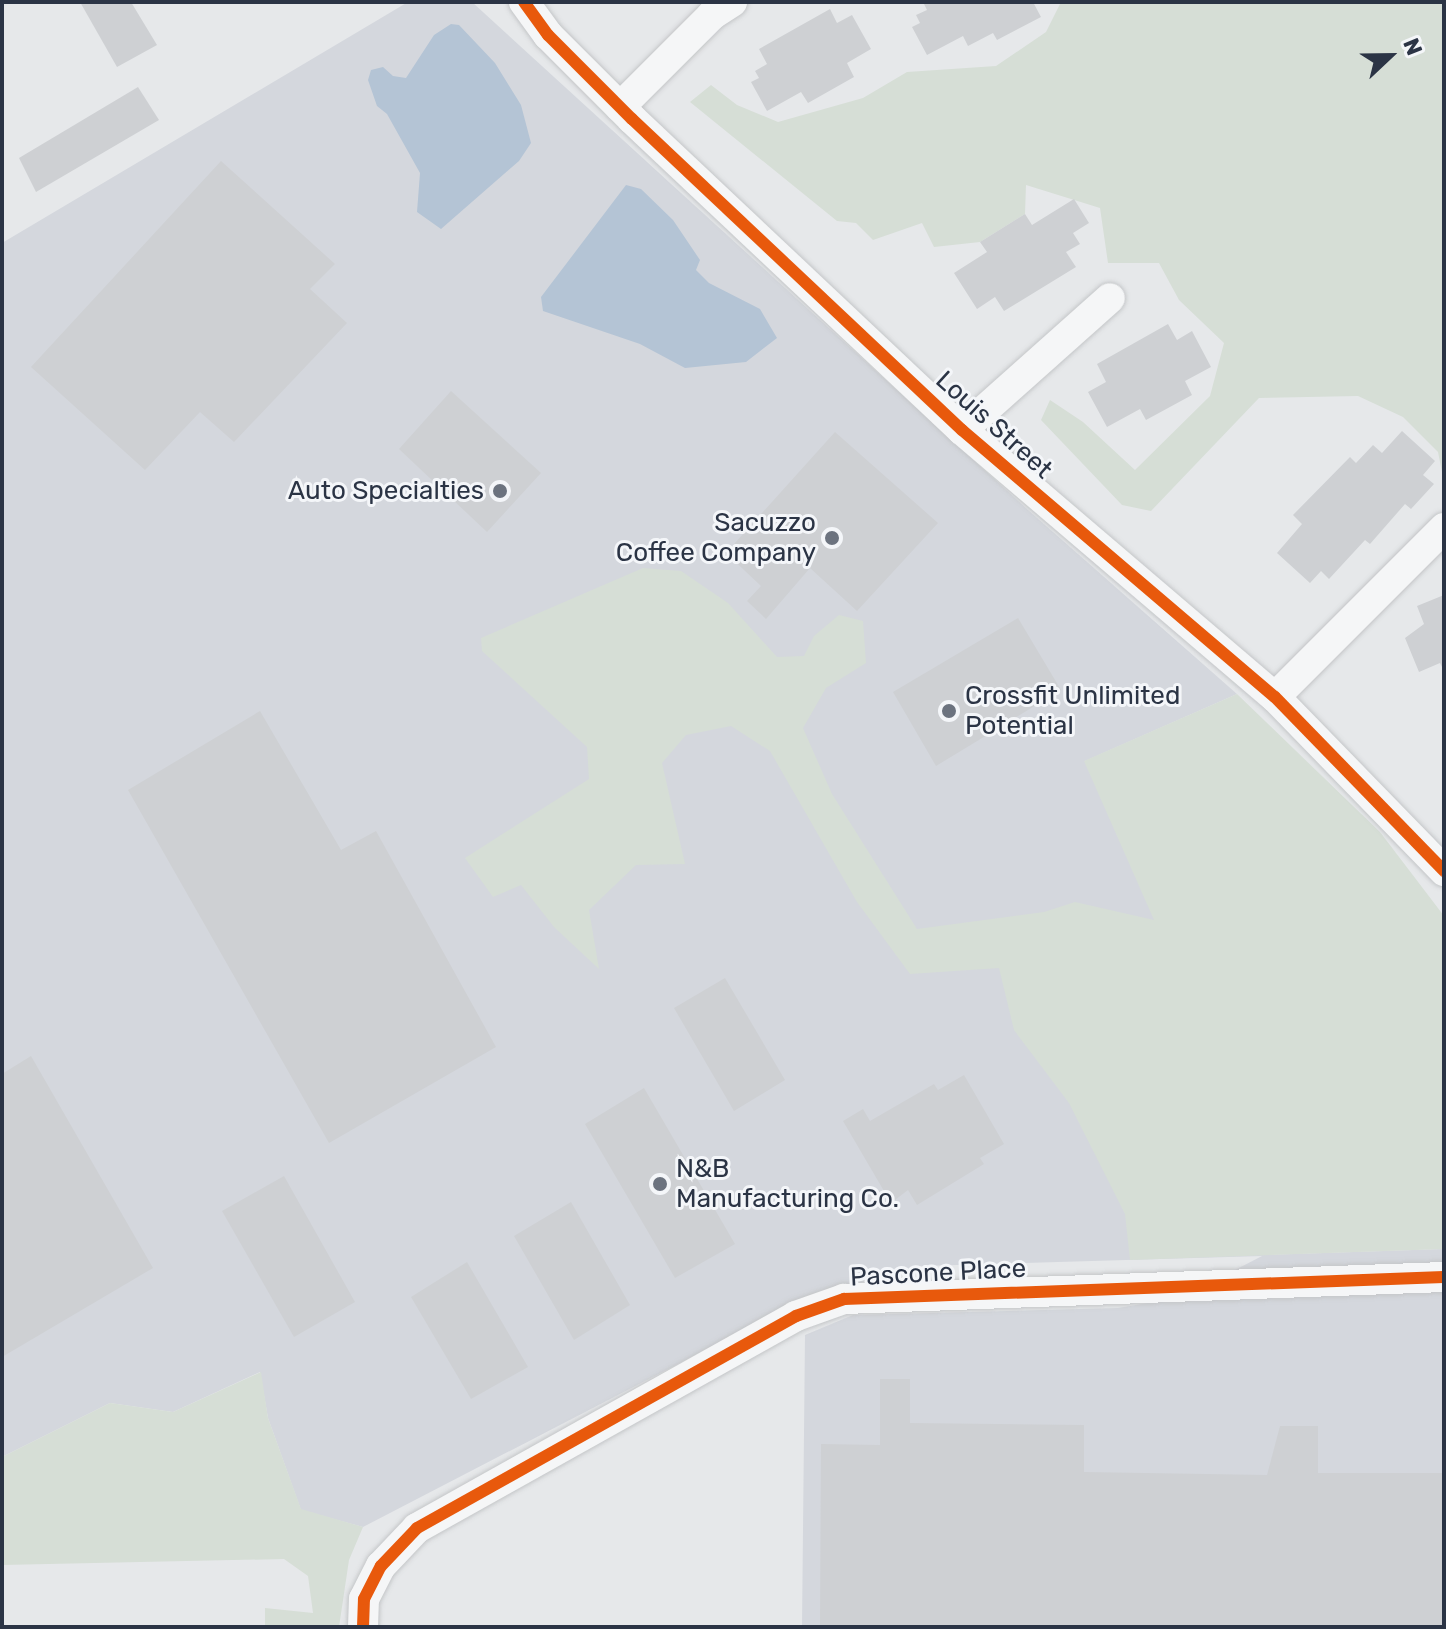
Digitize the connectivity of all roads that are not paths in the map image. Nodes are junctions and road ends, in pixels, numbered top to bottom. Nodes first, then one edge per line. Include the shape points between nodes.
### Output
1 (524, 2) edge
2 (732, 2) edge
3 (620, 107) junction
4 (1110, 298) dead end
5 (962, 430) junction
6 (1444, 528) edge
7 (1275, 697) junction
8 (1444, 871) edge
9 (1444, 1277) edge
10 (363, 1627) edge

1 - 3 street, Louis Street via 548,35
2 - 3 street via 712,15
3 - 5 street, Louis Street
4 - 5 street
5 - 7 street, Louis Street
6 - 7 street
7 - 8 street, Louis Street
9 - 10 street, Pascone Place via 844,1299 791,1319 417,1528 381,1566 364,1599

